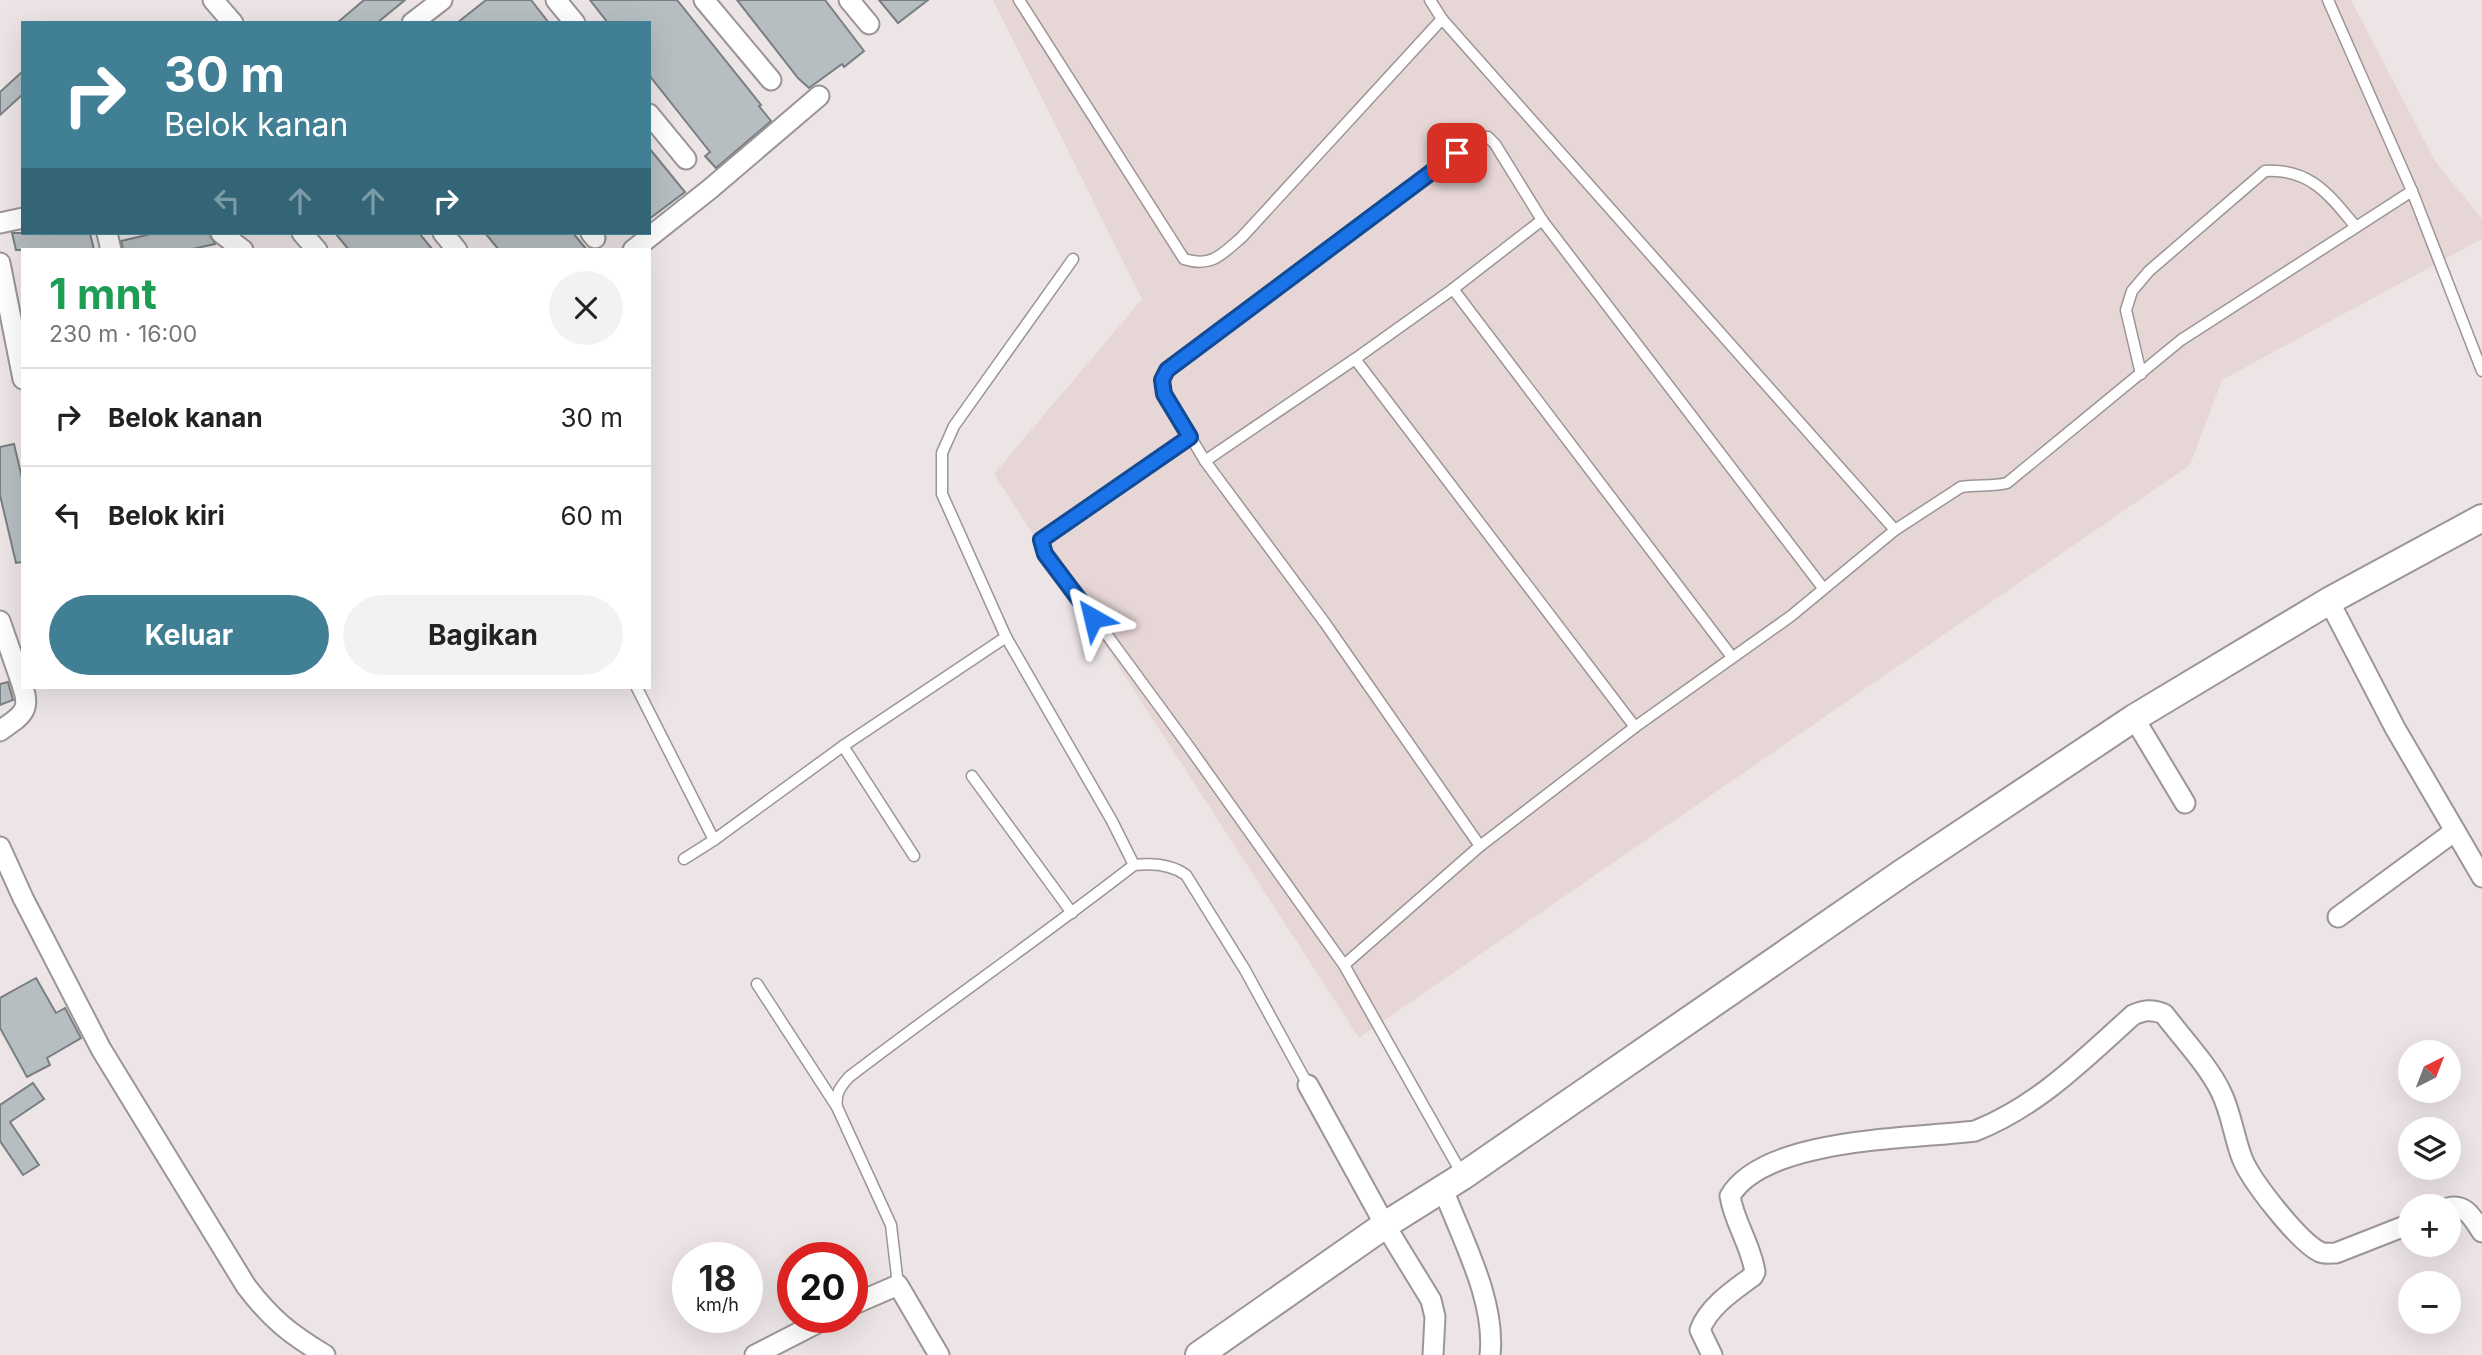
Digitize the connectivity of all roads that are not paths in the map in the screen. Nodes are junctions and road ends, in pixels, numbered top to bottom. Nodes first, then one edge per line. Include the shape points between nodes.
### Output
1 (214, 0) edge
2 (442, 0) edge
3 (556, 0) edge
4 (704, 0) edge
5 (849, 0) edge
6 (1019, 0) edge
7 (1430, 0) edge
8 (2328, 0) edge
9 (1442, 19) junction
10 (231, 21) edge
11 (419, 21) edge
12 (573, 21) edge
13 (869, 24) dead end
14 (771, 80) dead end
15 (819, 96) dead end
16 (651, 116) edge
17 (686, 159) dead end
18 (2412, 191) junction
19 (21, 218) edge
20 (1542, 220) junction
21 (0, 223) edge
22 (2356, 227) junction
23 (224, 235) edge
24 (240, 248) edge
25 (636, 248) edge
26 (1073, 260) dead end
27 (0, 263) edge
28 (1453, 289) junction
29 (1355, 359) junction
30 (21, 369) edge
31 (2482, 370) edge
32 (2141, 373) junction
33 (1190, 437) junction
34 (1205, 461) junction
35 (2482, 518) edge
36 (1895, 530) junction
37 (1823, 589) junction
38 (2329, 601) junction
39 (0, 621) edge
40 (1006, 637) junction
41 (1732, 657) junction
42 (21, 681) edge
43 (24, 689) edge
44 (638, 689) edge
45 (2134, 718) junction
46 (1635, 727) junction
47 (0, 731) edge
48 (843, 746) junction
49 (972, 776) dead end
50 (2185, 803) dead end
51 (2455, 831) junction
52 (714, 840) junction
53 (1480, 846) junction
54 (0, 847) edge
55 (914, 856) dead end
56 (684, 859) dead end
57 (1134, 866) junction
58 (2482, 877) edge
59 (1072, 913) junction
60 (2338, 917) dead end
61 (1345, 965) junction
62 (757, 984) dead end
63 (1308, 1085) joint
64 (837, 1107) junction
65 (1445, 1187) junction
66 (2461, 1207) edge
67 (1395, 1219) junction
68 (2398, 1229) edge
69 (2482, 1232) edge
70 (898, 1285) junction
71 (868, 1298) edge
72 (798, 1333) edge
73 (326, 1355) edge
74 (755, 1355) edge
75 (939, 1355) edge
76 (1199, 1355) edge
77 (1433, 1355) edge
78 (1490, 1355) edge
79 (1712, 1355) edge

1 - 10 street
2 - 11 street
3 - 12 street
4 - 14 street
5 - 13 street
6 - 9 lane via 1184,259 1202,263 1242,237
7 - 9 lane
8 - 18 lane
9 - 36 lane
15 - 25 street
16 - 17 street
18 - 22 lane
18 - 31 lane
19 - 21 street
20 - 28 lane
20 - 33 lane via 1495,144 1488,137 1477,137 1167,370 1162,380 1164,394
20 - 37 lane
22 - 32 lane via 2181,340
22 - 32 lane via 2328,192 2307,178 2265,171 2132,291 2126,310
23 - 24 street
26 - 40 lane via 954,426 942,453 942,494
27 - 30 street
28 - 29 lane
28 - 41 lane
29 - 34 lane
29 - 46 lane
32 - 36 lane via 2007,483 1961,487
33 - 34 lane
33 - 61 lane via 1043,537 1041,545
34 - 53 lane
35 - 38 street
36 - 37 lane
37 - 41 lane
38 - 45 street
38 - 51 street
39 - 42 street
40 - 48 lane
40 - 57 lane
41 - 46 lane
43 - 47 street via 24,711
44 - 52 lane
45 - 50 street
45 - 65 street
46 - 53 lane
48 - 52 lane
48 - 55 lane
49 - 59 lane
51 - 58 street
51 - 60 street
52 - 56 lane
53 - 61 lane
54 - 73 street via 101,1049 246,1286 284,1328
57 - 59 lane
57 - 63 lane via 1168,866 1186,875
59 - 64 lane via 849,1077 837,1094
61 - 65 lane
62 - 64 lane
63 - 67 street
64 - 70 lane via 891,1225
65 - 67 street
65 - 78 street via 1487,1306
66 - 69 street
67 - 76 street
67 - 77 street via 1431,1300
68 - 79 street via 2336,1253 2323,1254 2312,1248 2265,1198 2251,1175 2213,1079 2164,1014 2143,1010 2053,1087 1991,1125 1963,1133 1835,1144 1748,1174 1730,1196 1755,1272 1713,1309 1703,1324 1700,1330
70 - 71 street
70 - 75 street
72 - 74 street

